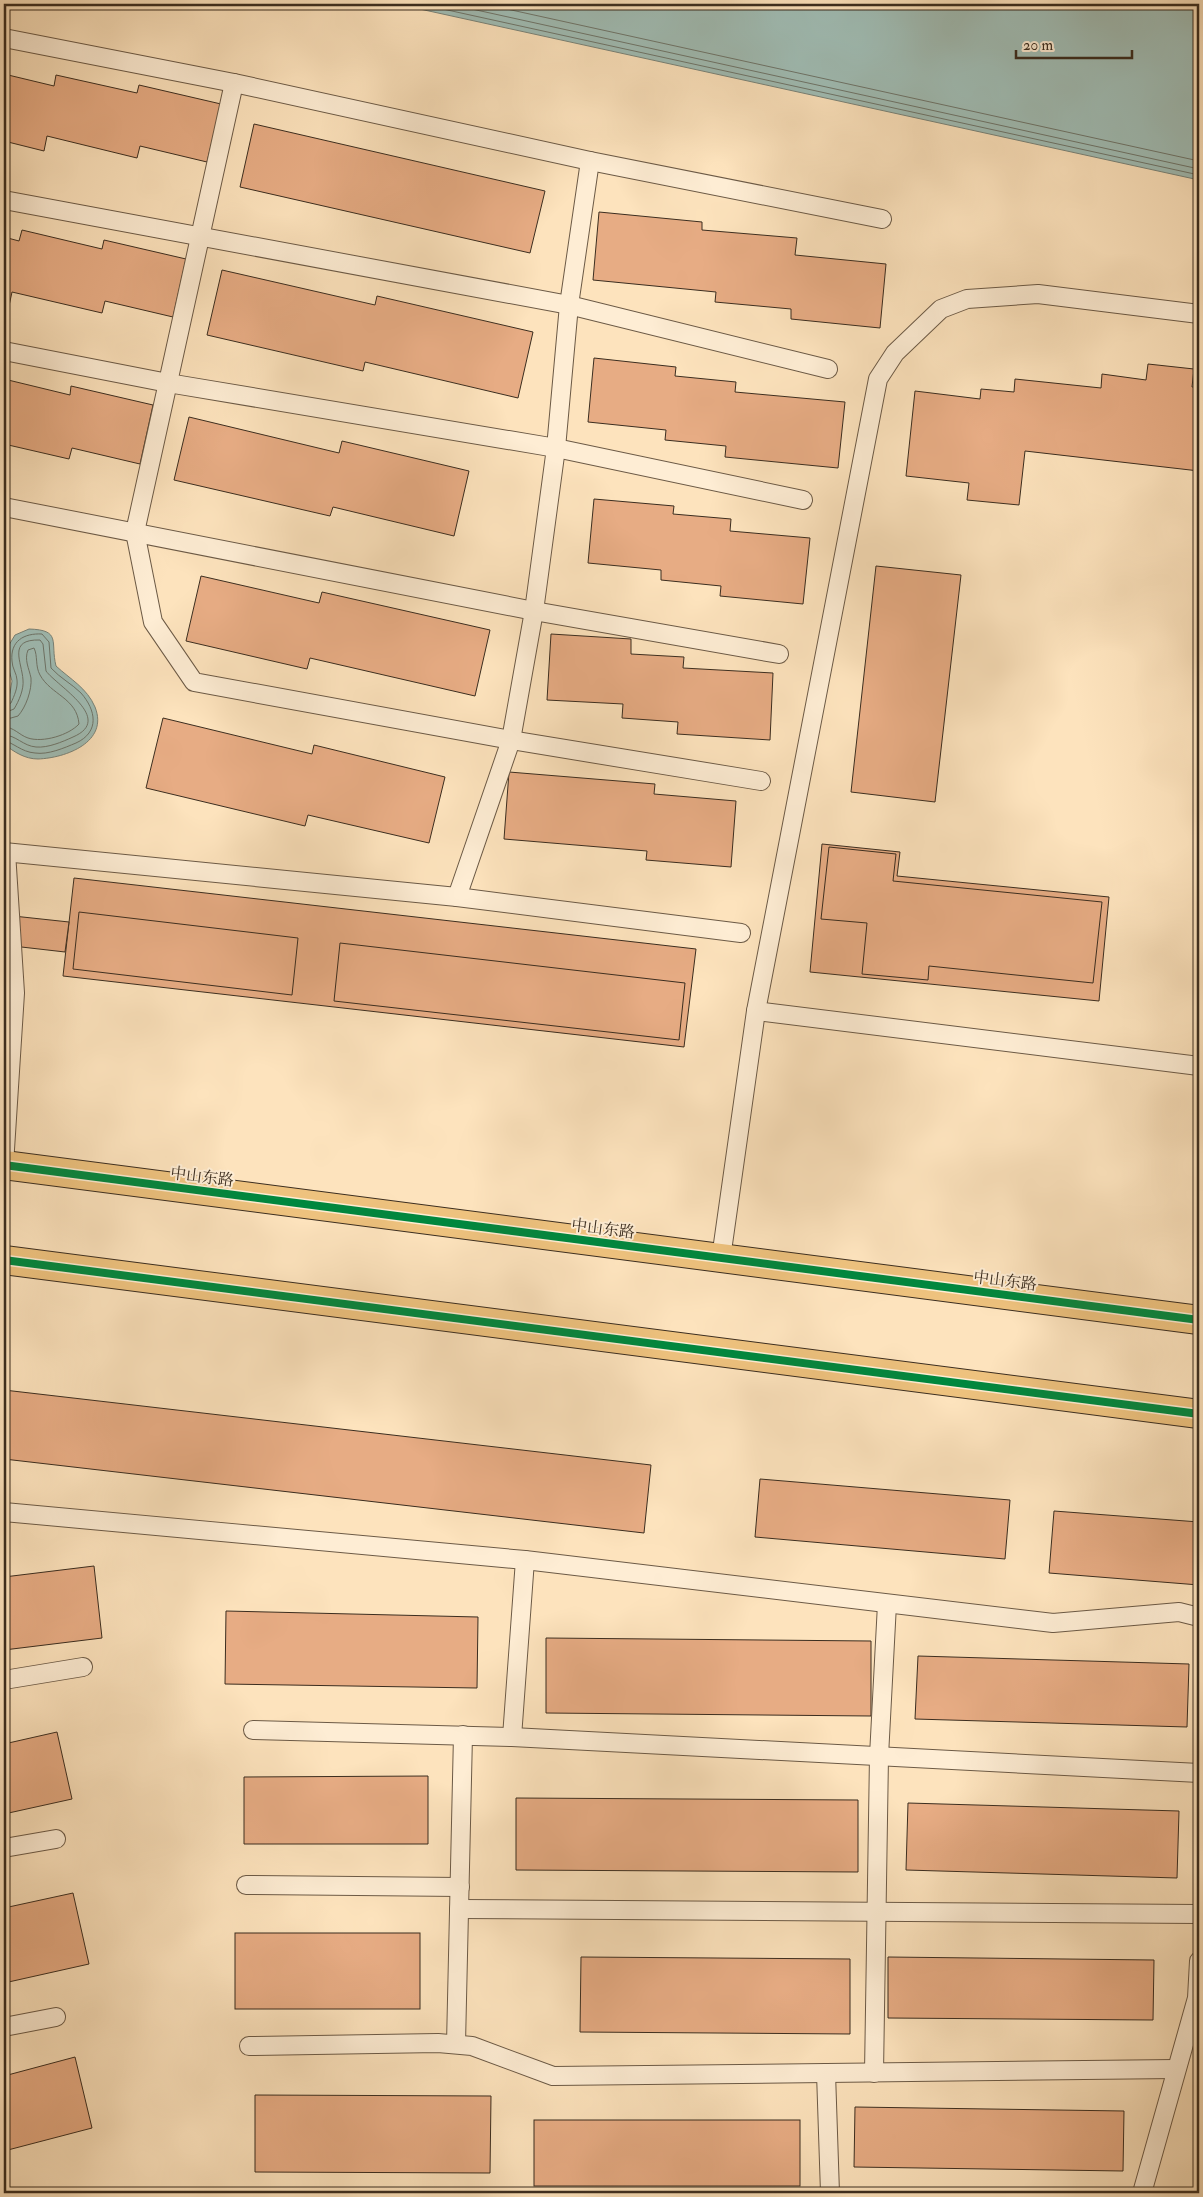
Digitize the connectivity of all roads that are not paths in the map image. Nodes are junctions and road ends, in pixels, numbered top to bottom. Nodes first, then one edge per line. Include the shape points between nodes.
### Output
1 (4, 38) edge
2 (234, 83) junction
3 (590, 161) junction
4 (4, 200) edge
5 (882, 219) dead end
6 (201, 236) junction
7 (569, 305) junction
8 (1199, 314) edge
9 (4, 351) edge
10 (828, 369) dead end
11 (168, 383) junction
12 (556, 448) junction
13 (804, 500) dead end
14 (4, 507) edge
15 (135, 532) junction
16 (534, 611) junction
17 (779, 654) dead end
18 (511, 740) junction
19 (761, 781) dead end
20 (4, 851) edge
21 (457, 897) junction
22 (741, 933) dead end
23 (756, 1011) junction
24 (1199, 1066) edge
25 (4, 1165) edge
26 (721, 1258) junction
27 (4, 1260) edge
28 (1199, 1320) edge
29 (1199, 1414) edge
30 (4, 1512) edge
31 (525, 1560) junction
32 (887, 1604) junction
33 (1199, 1617) edge
34 (83, 1667) dead end
35 (4, 1680) edge
36 (253, 1730) dead end
37 (464, 1735) junction
38 (512, 1737) junction
39 (879, 1756) junction
40 (1199, 1773) edge
41 (56, 1838) dead end
42 (4, 1848) edge
43 (246, 1885) dead end
44 (460, 1887) junction
45 (459, 1909) junction
46 (875, 1912) junction
47 (1199, 1914) edge
48 (1199, 1961) edge
49 (56, 2017) dead end
50 (4, 2027) edge
51 (456, 2044) junction
52 (249, 2046) dead end
53 (1176, 2070) junction
54 (826, 2073) junction
55 (874, 2073) junction
56 (830, 2193) edge
57 (1142, 2193) edge

1 - 2 lane
2 - 3 lane
2 - 6 lane
3 - 5 lane
3 - 7 lane
4 - 6 lane
6 - 7 lane
6 - 11 lane
7 - 10 lane
7 - 12 lane
8 - 23 lane via 1038,294 967,299 941,309 895,353 878,379
9 - 11 lane
11 - 12 lane
11 - 15 lane
12 - 13 lane
12 - 16 lane
14 - 15 lane
15 - 16 lane
15 - 18 lane via 153,622 194,682
16 - 17 lane
16 - 18 lane
18 - 19 lane
18 - 21 lane
20 - 21 lane
20 - 25 lane via 15,993
21 - 22 lane
23 - 24 lane
23 - 26 lane
25 - 26 main road, 中山东路
26 - 28 main road, 中山东路
27 - 29 main road
30 - 31 lane
31 - 32 lane
31 - 38 lane
32 - 33 lane via 1053,1623 1179,1612
32 - 39 lane
34 - 35 lane
36 - 37 lane
37 - 38 lane
37 - 44 lane
38 - 39 lane
39 - 40 lane
39 - 46 lane
41 - 42 lane
43 - 44 lane
44 - 45 lane
45 - 46 lane
45 - 51 lane
46 - 47 lane
46 - 55 lane
48 - 53 lane via 1197,1998
49 - 50 lane
51 - 52 lane
51 - 54 lane via 472,2046 553,2076
53 - 55 lane
53 - 57 lane
54 - 55 lane
54 - 56 lane

